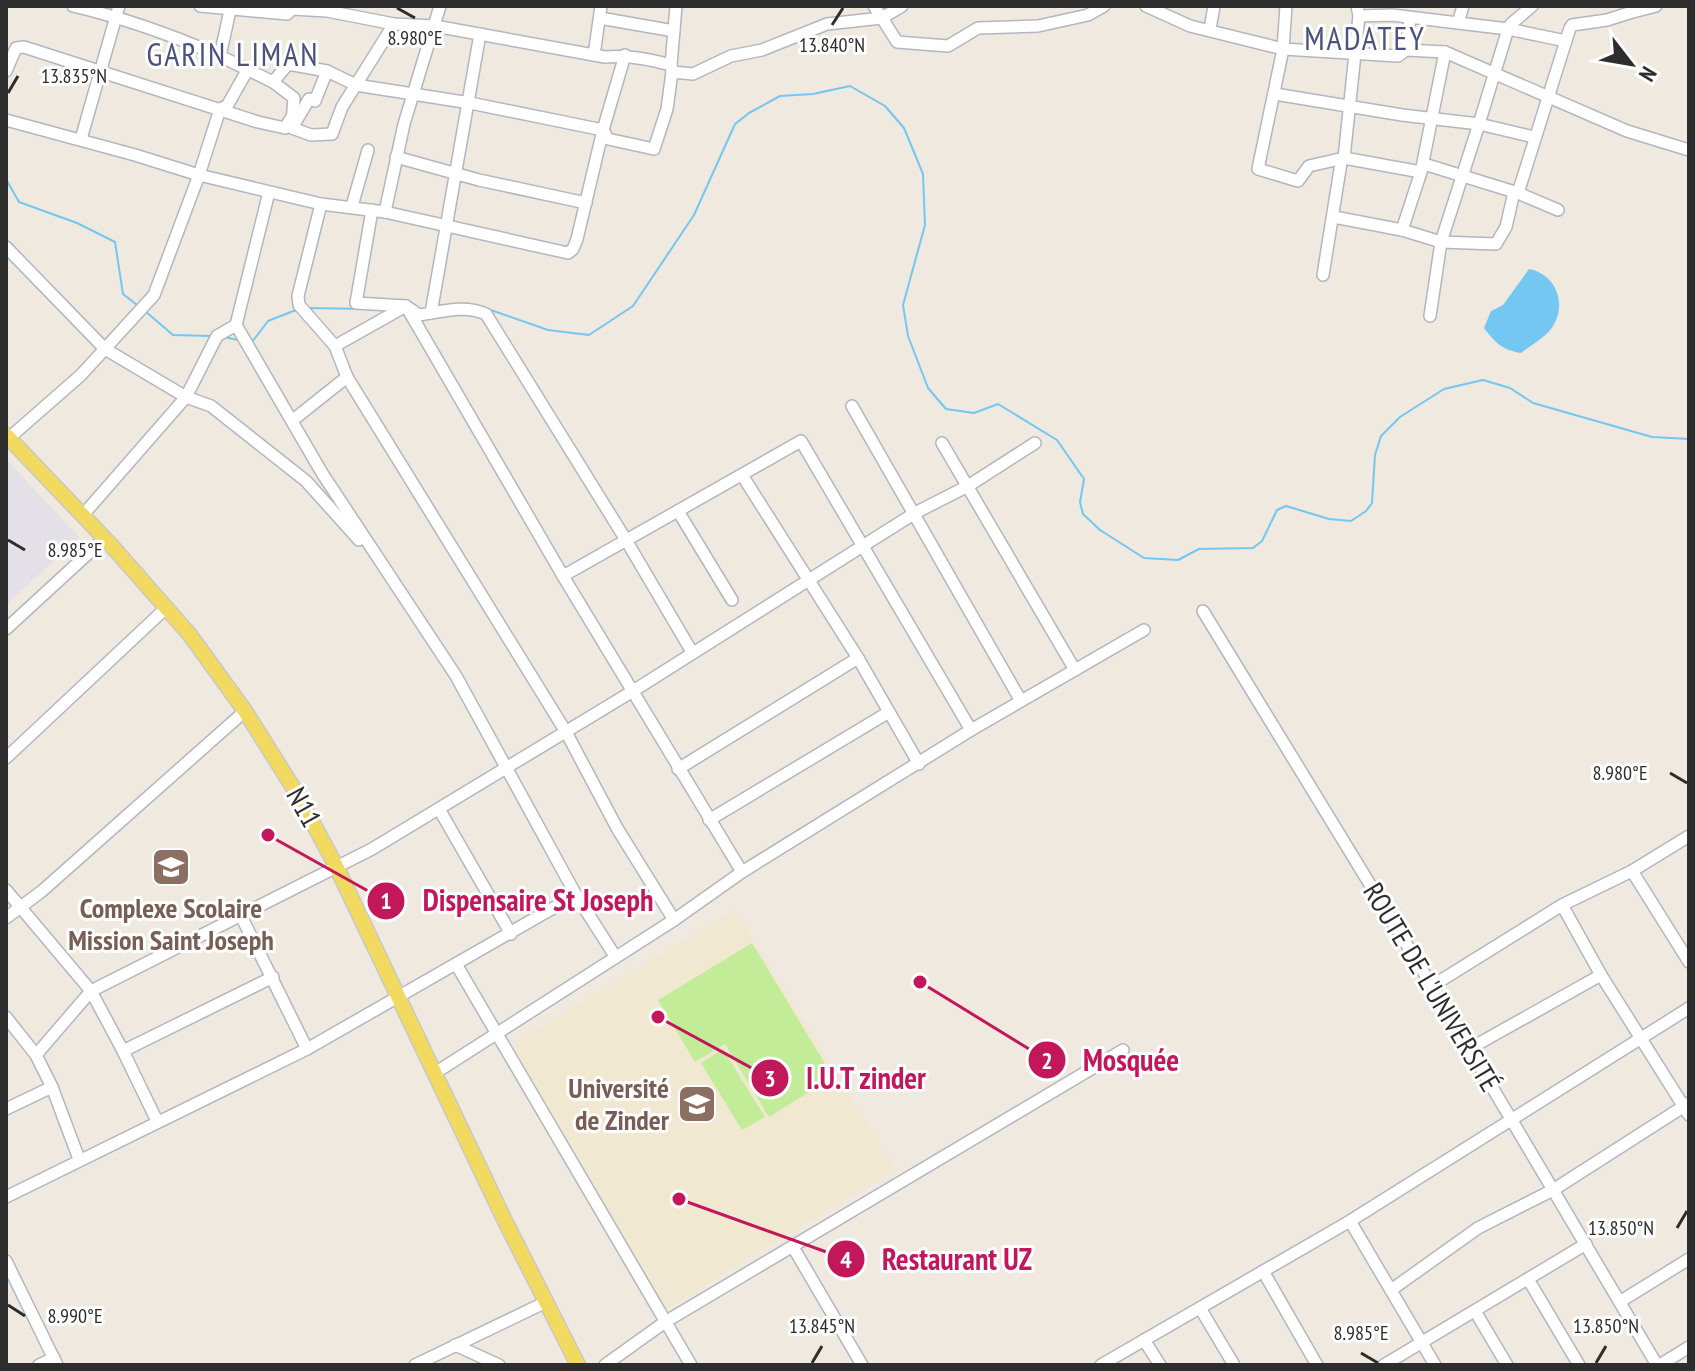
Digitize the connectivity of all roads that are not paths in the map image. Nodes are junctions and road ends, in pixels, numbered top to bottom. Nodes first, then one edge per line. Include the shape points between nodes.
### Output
1 (200, 6) edge
2 (440, 6) edge
3 (676, 6) edge
4 (874, 6) edge
5 (902, 6) edge
6 (1104, 6) edge
7 (1146, 6) edge
8 (1214, 6) edge
9 (1286, 6) edge
10 (1463, 6) edge
11 (1532, 6) edge
12 (1656, 6) edge
13 (79, 7) edge
14 (231, 8) edge
15 (293, 8) edge
16 (119, 9) edge
17 (349, 10) edge
18 (1632, 10) edge
19 (1358, 11) edge
20 (1392, 11) edge
21 (600, 12) edge
22 (882, 18) junction
23 (1410, 18) junction
24 (1458, 23) junction
25 (394, 24) junction
26 (435, 26) junction
27 (1210, 29) junction
28 (1508, 29) junction
29 (674, 31) junction
30 (480, 34) junction
31 (1566, 41) junction
32 (1283, 49) junction
33 (1406, 50) junction
34 (1445, 52) junction
35 (594, 55) junction
36 (625, 55) junction
37 (220, 56) junction
38 (1354, 56) junction
39 (671, 68) junction
40 (248, 69) junction
41 (6, 71) edge
42 (100, 71) junction
43 (327, 71) junction
44 (1495, 72) junction
45 (273, 82) junction
46 (356, 85) junction
47 (414, 94) junction
48 (1275, 94) junction
49 (1547, 97) junction
50 (470, 103) junction
51 (1350, 105) junction
52 (220, 109) junction
53 (1433, 117) junction
54 (6, 120) edge
55 (292, 122) junction
56 (1479, 124) junction
57 (603, 130) junction
58 (1534, 137) junction
59 (81, 139) junction
60 (368, 150) dead end
61 (1689, 150) edge
62 (396, 157) junction
63 (1344, 158) junction
64 (1422, 168) junction
65 (457, 173) junction
66 (199, 175) junction
67 (1461, 175) junction
68 (269, 192) junction
69 (1516, 192) junction
70 (586, 203) junction
71 (321, 204) junction
72 (352, 206) junction
73 (1558, 210) dead end
74 (379, 211) junction
75 (1334, 217) junction
76 (446, 226) junction
77 (1402, 230) junction
78 (1441, 242) junction
79 (6, 247) edge
80 (1323, 275) dead end
81 (406, 306) junction
82 (431, 313) junction
83 (1430, 316) dead end
84 (236, 325) junction
85 (335, 346) junction
86 (105, 349) junction
87 (347, 377) junction
88 (186, 397) junction
89 (852, 406) dead end
90 (293, 420) junction
91 (8, 437) edge
92 (942, 443) dead end
93 (1035, 443) dead end
94 (742, 475) junction
95 (968, 486) junction
96 (678, 511) junction
97 (915, 513) junction
98 (83, 515) junction
99 (105, 538) junction
100 (626, 540) junction
101 (863, 545) junction
102 (385, 570) junction
103 (563, 576) junction
104 (810, 581) junction
105 (732, 600) dead end
106 (166, 608) junction
107 (1203, 611) dead end
108 (6, 629) edge
109 (1144, 630) dead end
110 (692, 652) junction
111 (858, 658) junction
112 (1075, 670) junction
113 (633, 691) junction
114 (1021, 701) junction
115 (245, 711) junction
116 (889, 712) junction
117 (971, 730) junction
118 (566, 732) junction
119 (6, 758) edge
120 (919, 764) junction
121 (506, 766) junction
122 (678, 769) junction
123 (439, 809) junction
124 (709, 820) junction
125 (1689, 836) edge
126 (336, 866) junction
127 (1632, 871) junction
128 (742, 872) junction
129 (6, 890) edge
130 (576, 895) junction
131 (21, 905) junction
132 (1562, 905) junction
133 (241, 916) junction
134 (6, 918) edge
135 (674, 920) junction
136 (511, 934) junction
137 (615, 956) junction
138 (1689, 962) edge
139 (456, 964) junction
140 (1601, 975) junction
141 (273, 977) junction
142 (1432, 986) junction
143 (91, 991) junction
144 (400, 997) junction
145 (1689, 1008) edge
146 (6, 1017) edge
147 (497, 1035) junction
148 (1640, 1037) junction
149 (307, 1049) junction
150 (1469, 1049) junction
151 (1123, 1050) dead end
152 (123, 1051) junction
153 (36, 1055) junction
154 (435, 1073) junction
155 (52, 1087) junction
156 (1687, 1108) edge
157 (6, 1109) edge
158 (157, 1121) junction
159 (1512, 1121) junction
160 (79, 1159) junction
161 (1553, 1190) junction
162 (6, 1197) edge
163 (1350, 1221) junction
164 (1586, 1244) junction
165 (793, 1247) junction
166 (1689, 1259) edge
167 (6, 1261) edge
168 (1263, 1271) junction
169 (1528, 1279) junction
170 (1391, 1290) junction
171 (1621, 1301) junction
172 (546, 1302) junction
173 (1200, 1308) junction
174 (1475, 1311) junction
175 (665, 1322) junction
176 (1144, 1340) junction
177 (1422, 1343) junction
178 (455, 1345) junction
179 (1689, 1347) edge
180 (55, 1362) edge
181 (39, 1365) edge
182 (415, 1365) edge
183 (499, 1365) edge
184 (578, 1365) edge
185 (605, 1365) edge
186 (691, 1365) edge
187 (862, 1365) edge
188 (1101, 1365) edge
189 (1160, 1365) edge
190 (1234, 1365) edge
191 (1317, 1365) edge
192 (1384, 1365) edge
193 (1435, 1365) edge
194 (1507, 1365) edge
195 (1579, 1365) edge
196 (1658, 1365) edge

1 - 14 street
2 - 26 street
3 - 29 street
4 - 22 street
5 - 22 street
6 - 22 street via 1038,26 978,28 948,46 897,42
7 - 27 street
8 - 27 street
9 - 32 street
10 - 24 street
11 - 28 street
12 - 18 street
13 - 16 street
14 - 15 street via 287,14
14 - 37 street
15 - 17 street
16 - 37 street
16 - 42 street
17 - 25 street
18 - 31 street via 1572,25
19 - 20 street
19 - 38 street
20 - 23 street
21 - 29 street
21 - 35 street
22 - 39 street via 827,24 693,74
23 - 24 street
23 - 33 street
24 - 28 street
25 - 26 street
25 - 46 street
26 - 30 street
26 - 47 street
27 - 32 street
28 - 31 street
28 - 44 street
29 - 39 street
30 - 35 street
30 - 50 street
31 - 49 street
32 - 38 street
32 - 48 street
33 - 34 street
33 - 38 street via 1398,56
34 - 44 street
34 - 53 street
35 - 36 street
36 - 39 street
36 - 57 street
37 - 40 street
38 - 51 street
39 - 57 street via 667,109 654,149 608,139
40 - 45 street
40 - 52 street via 227,106
41 - 42 street via 16,48 24,47
42 - 52 street
42 - 59 street
43 - 45 street via 288,64
43 - 46 street
43 - 55 street via 315,101 309,99
44 - 49 street
44 - 56 street
45 - 55 street via 294,98
46 - 47 street
46 - 55 street via 332,134 311,135
47 - 50 street
47 - 62 street
48 - 51 street
48 - 63 street via 1258,169 1298,181 1309,166
49 - 58 street
49 - 61 street
50 - 57 street
50 - 65 street
51 - 53 street
51 - 63 street
52 - 55 street via 281,128
52 - 66 street
53 - 56 street
53 - 64 street
54 - 59 street
56 - 58 street
56 - 67 street
57 - 70 street
58 - 69 street
59 - 66 street
60 - 72 street
62 - 65 street
62 - 74 street
63 - 64 street
63 - 75 street
64 - 67 street
64 - 77 street
65 - 70 street
65 - 76 street
66 - 68 street
66 - 86 street via 154,295
67 - 69 street
67 - 78 street
68 - 71 street
68 - 84 street
69 - 73 street
69 - 78 street via 1496,244
70 - 76 street via 568,253
71 - 72 street
71 - 85 street via 298,296
72 - 74 street
74 - 76 street
74 - 81 street via 356,303
75 - 77 street
75 - 80 street
76 - 82 street
77 - 78 street
78 - 83 street
79 - 86 street
81 - 82 street via 419,315
81 - 85 street
81 - 103 street
82 - 100 street via 456,309 486,314
84 - 88 street via 217,336
84 - 90 street
85 - 87 street
86 - 88 street
86 - 91 street
87 - 90 street
87 - 118 street
88 - 98 street
88 - 102 street via 211,406 306,481
89 - 97 street
90 - 102 street
91 - 98 main road, N11
92 - 95 street
93 - 95 street
94 - 96 street
94 - 101 street via 801,441
94 - 104 street
95 - 97 street
95 - 112 street
96 - 100 street
96 - 105 street
97 - 101 street
97 - 114 street
98 - 99 main road, N11
99 - 106 main road, N11
99 - 108 street
100 - 103 street
100 - 110 street
101 - 104 street
101 - 117 street
102 - 121 street via 441,652
103 - 113 street
104 - 110 street
104 - 111 street
106 - 115 main road, N11
106 - 119 street
107 - 142 street, ROUTE DE L'UNIVERSITÉ
109 - 112 street
110 - 113 street
111 - 116 street
111 - 122 street
112 - 114 street
113 - 118 street
113 - 122 street
114 - 117 street
115 - 126 main road, N11
115 - 131 street
116 - 120 street
116 - 124 street
117 - 120 street
118 - 121 street
118 - 135 street
120 - 128 street
121 - 123 street
121 - 130 street
122 - 124 street
123 - 126 street
123 - 136 street
124 - 128 street
125 - 127 street
126 - 133 street
126 - 144 main road, N11
127 - 132 street
127 - 138 street
128 - 135 street
129 - 131 street
130 - 136 street
130 - 137 street
131 - 134 street
131 - 143 street
132 - 140 street
132 - 142 street
133 - 141 street
133 - 143 street
135 - 137 street
136 - 139 street
137 - 147 street
139 - 144 street
139 - 147 street
140 - 148 street
140 - 150 street
141 - 149 street
141 - 152 street
142 - 150 street, ROUTE DE L'UNIVERSITÉ
143 - 152 street
143 - 153 street
144 - 149 street
144 - 154 main road, N11
145 - 148 street
146 - 153 street
147 - 154 street
147 - 175 street
148 - 156 street
148 - 159 street
149 - 158 street
150 - 159 street, ROUTE DE L'UNIVERSITÉ
151 - 165 street
152 - 158 street
153 - 155 street
154 - 172 main road, N11
155 - 157 street
155 - 160 street
156 - 161 street
158 - 160 street
159 - 161 street, ROUTE DE L'UNIVERSITÉ
159 - 163 street
160 - 162 street
161 - 164 street, ROUTE DE L'UNIVERSITÉ
161 - 170 street via 1478,1228
163 - 168 street
163 - 170 street
164 - 169 street
164 - 171 street, ROUTE DE L'UNIVERSITÉ
165 - 175 street
165 - 187 street
166 - 171 street
167 - 180 street
168 - 173 street
168 - 191 street
169 - 174 street
169 - 195 street
170 - 177 street
171 - 196 street, ROUTE DE L'UNIVERSITÉ
172 - 178 street
172 - 184 main road, N11
173 - 176 street
173 - 190 street
174 - 177 street
174 - 194 street
175 - 185 street
175 - 186 street
176 - 188 street
176 - 189 street
177 - 192 street
177 - 193 street
178 - 182 street
178 - 183 street
179 - 196 street
180 - 181 street

